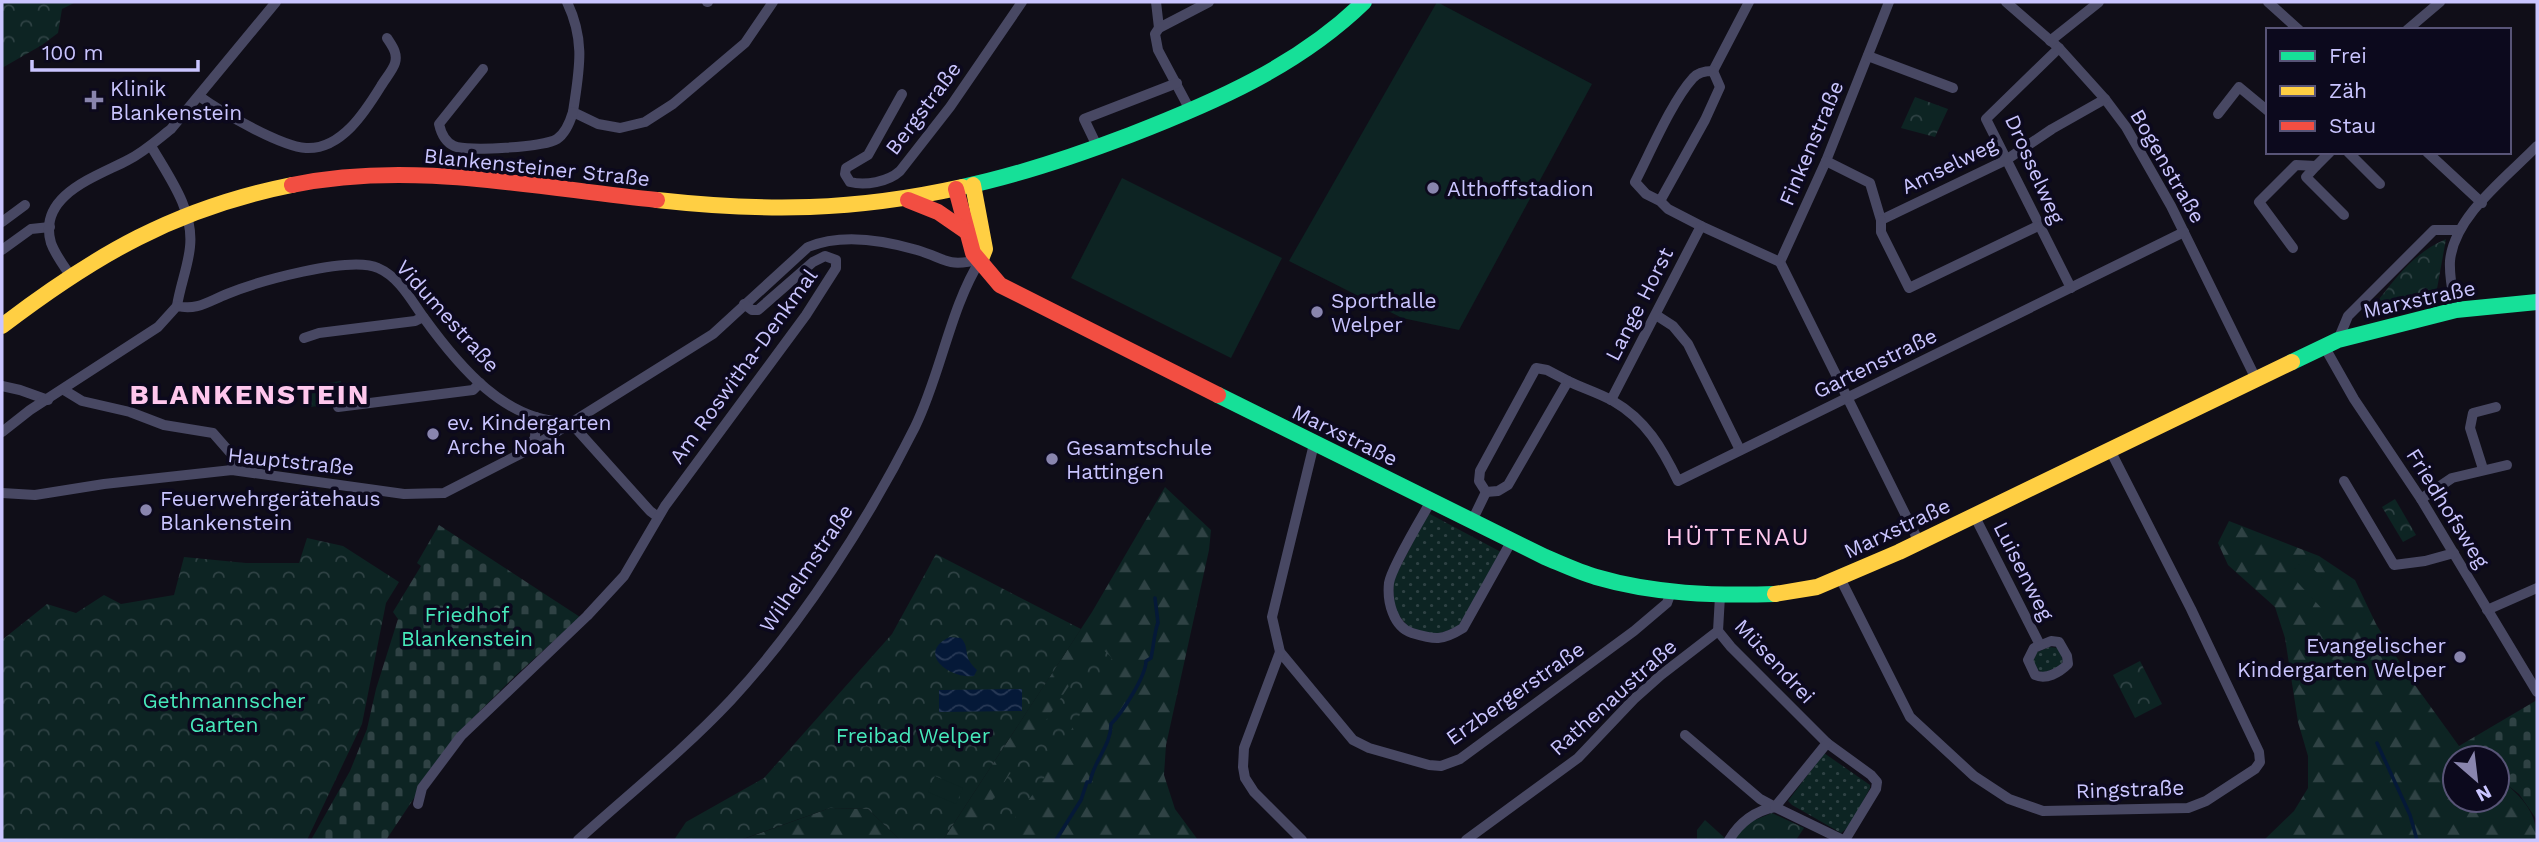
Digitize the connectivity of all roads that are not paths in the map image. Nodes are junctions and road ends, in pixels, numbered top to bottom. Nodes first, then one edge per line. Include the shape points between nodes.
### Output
1 (276, 2) edge
2 (567, 2) edge
3 (773, 2) edge
4 (1022, 2) edge
5 (1156, 2) edge
6 (1209, 2) edge
7 (1364, 2) edge
8 (1749, 2) edge
9 (1889, 2) edge
10 (2006, 2) edge
11 (2099, 2) edge
12 (2268, 2) edge
13 (2440, 2) edge
14 (1159, 27) junction
15 (2297, 28) edge
16 (2409, 28) edge
17 (387, 38) dead end
18 (2055, 44) junction
19 (1868, 56) junction
20 (483, 69) dead end
21 (1713, 71) junction
22 (1177, 83) junction
23 (1953, 88) dead end
24 (902, 94) dead end
25 (199, 96) junction
26 (2105, 99) junction
27 (2266, 109) edge
28 (1190, 110) junction
29 (573, 112) junction
30 (2218, 114) dead end
31 (151, 146) junction
32 (1097, 146) junction
33 (2537, 146) edge
34 (2328, 154) edge
35 (2350, 154) edge
36 (2429, 154) edge
37 (2006, 160) junction
38 (1826, 162) junction
39 (2316, 166) junction
40 (2380, 184) dead end
41 (973, 185) junction
42 (956, 189) junction
43 (906, 200) junction
44 (1660, 201) junction
45 (2482, 203) junction
46 (25, 205) dead end
47 (2344, 215) dead end
48 (1881, 220) junction
49 (2, 222) edge
50 (1701, 226) junction
51 (2038, 226) junction
52 (50, 227) junction
53 (2459, 230) junction
54 (967, 232) junction
55 (2184, 232) junction
56 (2293, 248) dead end
57 (2, 250) edge
58 (981, 259) junction
59 (1780, 262) junction
60 (70, 275) junction
61 (2071, 288) junction
62 (2537, 302) edge
63 (744, 304) junction
64 (177, 306) junction
65 (2456, 310) junction
66 (1656, 315) junction
67 (423, 317) junction
68 (2, 326) edge
69 (304, 338) dead end
70 (2331, 343) junction
71 (2256, 379) junction
72 (1568, 381) junction
73 (480, 383) junction
74 (2, 386) edge
75 (64, 390) junction
76 (1846, 399) junction
77 (48, 400) junction
78 (1611, 400) junction
79 (338, 407) dead end
80 (2496, 407) dead end
81 (536, 417) junction
82 (570, 422) junction
83 (2, 432) edge
84 (1314, 443) junction
85 (1740, 450) junction
86 (2110, 450) junction
87 (526, 451) junction
88 (2507, 464) dead end
89 (2483, 469) junction
90 (232, 470) junction
91 (2344, 481) dead end
92 (1486, 492) junction
93 (2, 494) edge
94 (2421, 499) junction
95 (1431, 501) junction
96 (1974, 515) junction
97 (658, 517) junction
98 (1472, 521) junction
99 (1511, 542) junction
100 (1919, 542) junction
101 (2454, 553) junction
102 (1840, 578) junction
103 (2537, 588) edge
104 (1671, 592) junction
105 (1720, 596) junction
106 (2487, 610) junction
107 (1718, 631) junction
108 (2040, 645) dead end
109 (1280, 652) junction
110 (2535, 685) edge
111 (1685, 735) dead end
112 (1827, 743) junction
113 (418, 804) dead end
114 (1774, 807) junction
115 (578, 840) edge
116 (1302, 840) edge
117 (1466, 840) edge
118 (1729, 840) edge
119 (1844, 840) edge

1 - 25 street
2 - 29 street via 581,50
3 - 29 street via 746,43 645,122 620,128
4 - 24 street, Bergstraße via 900,171 883,180 850,182 846,168 868,155
5 - 14 street
6 - 14 street
7 - 28 street, Blankensteiner Straße via 1283,65
8 - 21 street
9 - 19 street, Finkenstraße
10 - 18 street, Bogenstraße
11 - 18 street
12 - 15 street
13 - 16 street
14 - 22 street via 1158,50
17 - 25 street via 395,50 395,63 367,109 337,139 322,147 304,148 283,141
18 - 26 street, Bogenstraße
18 - 37 street, Drosselweg via 1986,119
19 - 23 street
19 - 38 street, Finkenstraße
20 - 29 street via 439,124 442,135 454,146 474,149 548,143 563,134
21 - 44 street via 1720,87
21 - 44 street via 1694,76 1635,182
22 - 28 street
22 - 32 street via 1084,120
25 - 31 street
26 - 37 street, Amselweg
26 - 55 street, Bogenstraße via 2151,169
27 - 30 street via 2239,87
28 - 32 street, Blankensteiner Straße
31 - 52 street via 64,195
31 - 64 street via 179,195 191,232
32 - 41 street, Blankensteiner Straße via 1027,172
33 - 45 street
34 - 39 street
35 - 40 street
36 - 45 street
37 - 48 street, Amselweg
37 - 51 street, Drosselweg
38 - 48 street, Amselweg via 1870,183
38 - 59 street, Finkenstraße
39 - 47 street via 2306,177
39 - 56 street via 2296,165 2259,202
41 - 42 street, Blankensteiner Straße
41 - 58 street via 985,249
42 - 43 street, Blankensteiner Straße
42 - 54 street, Marxstraße
43 - 54 street via 938,212
43 - 60 street, Blankensteiner Straße via 760,208 439,177 333,178 257,191 200,208 153,227
44 - 50 street
45 - 53 street
46 - 49 street
48 - 51 street, Amselweg via 1881,232 1909,288
50 - 59 street
50 - 66 street, Lange Horst
51 - 61 street, Drosselweg
52 - 57 street via 31,229
52 - 60 street via 52,245
53 - 65 street via 2450,261
53 - 70 street via 2434,230 2348,316
54 - 58 street, Marxstraße via 973,253
55 - 61 street, Gartenstraße
55 - 71 street, Bogenstraße
58 - 63 street, Hauptstraße via 953,264 904,247 827,240 793,258
58 - 84 street, Marxstraße via 992,279 1005,289
58 - 115 street, Wilhelmstraße via 967,281 916,425 840,557 730,702
59 - 76 street
60 - 68 street, Blankensteiner Straße
61 - 76 street, Gartenstraße
62 - 65 street, Marxstraße
63 - 82 street, Hauptstraße via 713,334
63 - 97 street, Am Roswitha-Denkmal via 758,310 813,262 825,256 836,260 836,268 807,315
64 - 67 street, Vidumestraße via 189,309 246,287 357,264 385,272
64 - 75 street via 158,327
65 - 70 street, Marxstraße
66 - 78 street, Lange Horst
66 - 85 street via 1688,344
67 - 69 street
67 - 73 street, Vidumestraße
70 - 71 street, Marxstraße
70 - 94 street, Friedhofsweg via 2354,399
71 - 86 street, Marxstraße
72 - 78 street
72 - 92 street via 1508,485
72 - 92 street via 1536,369 1480,471 1479,481
73 - 79 street via 473,390
73 - 81 street, Vidumestraße
74 - 77 street
75 - 77 street
75 - 90 street via 82,401 164,425 214,433 234,457
76 - 85 street, Gartenstraße
76 - 100 street
77 - 83 street
78 - 85 street, Gartenstraße via 1652,433 1678,481
80 - 89 street via 2473,413 2470,428
81 - 82 street, Vidumestraße via 551,423
81 - 87 street via 535,438
82 - 87 street, Hauptstraße
82 - 97 street
84 - 95 street, Marxstraße
84 - 109 street, Erzbergerstraße via 1272,617
86 - 96 street, Marxstraße
86 - 102 street, Ringstraße via 2259,752 2255,769 2206,801 2188,808 2043,811 2009,799 1974,776 1910,717
87 - 90 street, Hauptstraße via 456,488 430,495
88 - 89 street
89 - 94 street via 2452,478
90 - 93 street, Hauptstraße via 35,495
91 - 101 street via 2394,565
92 - 98 street
94 - 101 street, Friedhofsweg
95 - 98 street, Marxstraße
95 - 99 street via 1389,582 1392,614 1406,631 1432,640 1463,628
96 - 100 street, Marxstraße
96 - 108 street, Luisenweg
97 - 113 street, Am Roswitha-Denkmal via 611,592 461,736 422,788
98 - 99 street, Marxstraße
99 - 104 street, Marxstraße via 1596,576
100 - 102 street, Marxstraße
101 - 106 street, Friedhofsweg
102 - 105 street, Marxstraße via 1798,591
103 - 106 street
104 - 105 street, Marxstraße
104 - 109 street, Erzbergerstraße via 1667,603 1634,631 1483,744 1441,766 1353,740
105 - 107 street, Müsendrei
106 - 110 street, Friedhofsweg
107 - 112 street, Müsendrei
107 - 117 street, Rathenaustraße via 1634,699 1578,758
109 - 116 street via 1244,748 1242,767 1254,792
111 - 114 street, Müsendrei
112 - 114 street
112 - 119 street, Müsendrei via 1877,782
114 - 118 street via 1750,816
114 - 119 street, Müsendrei

